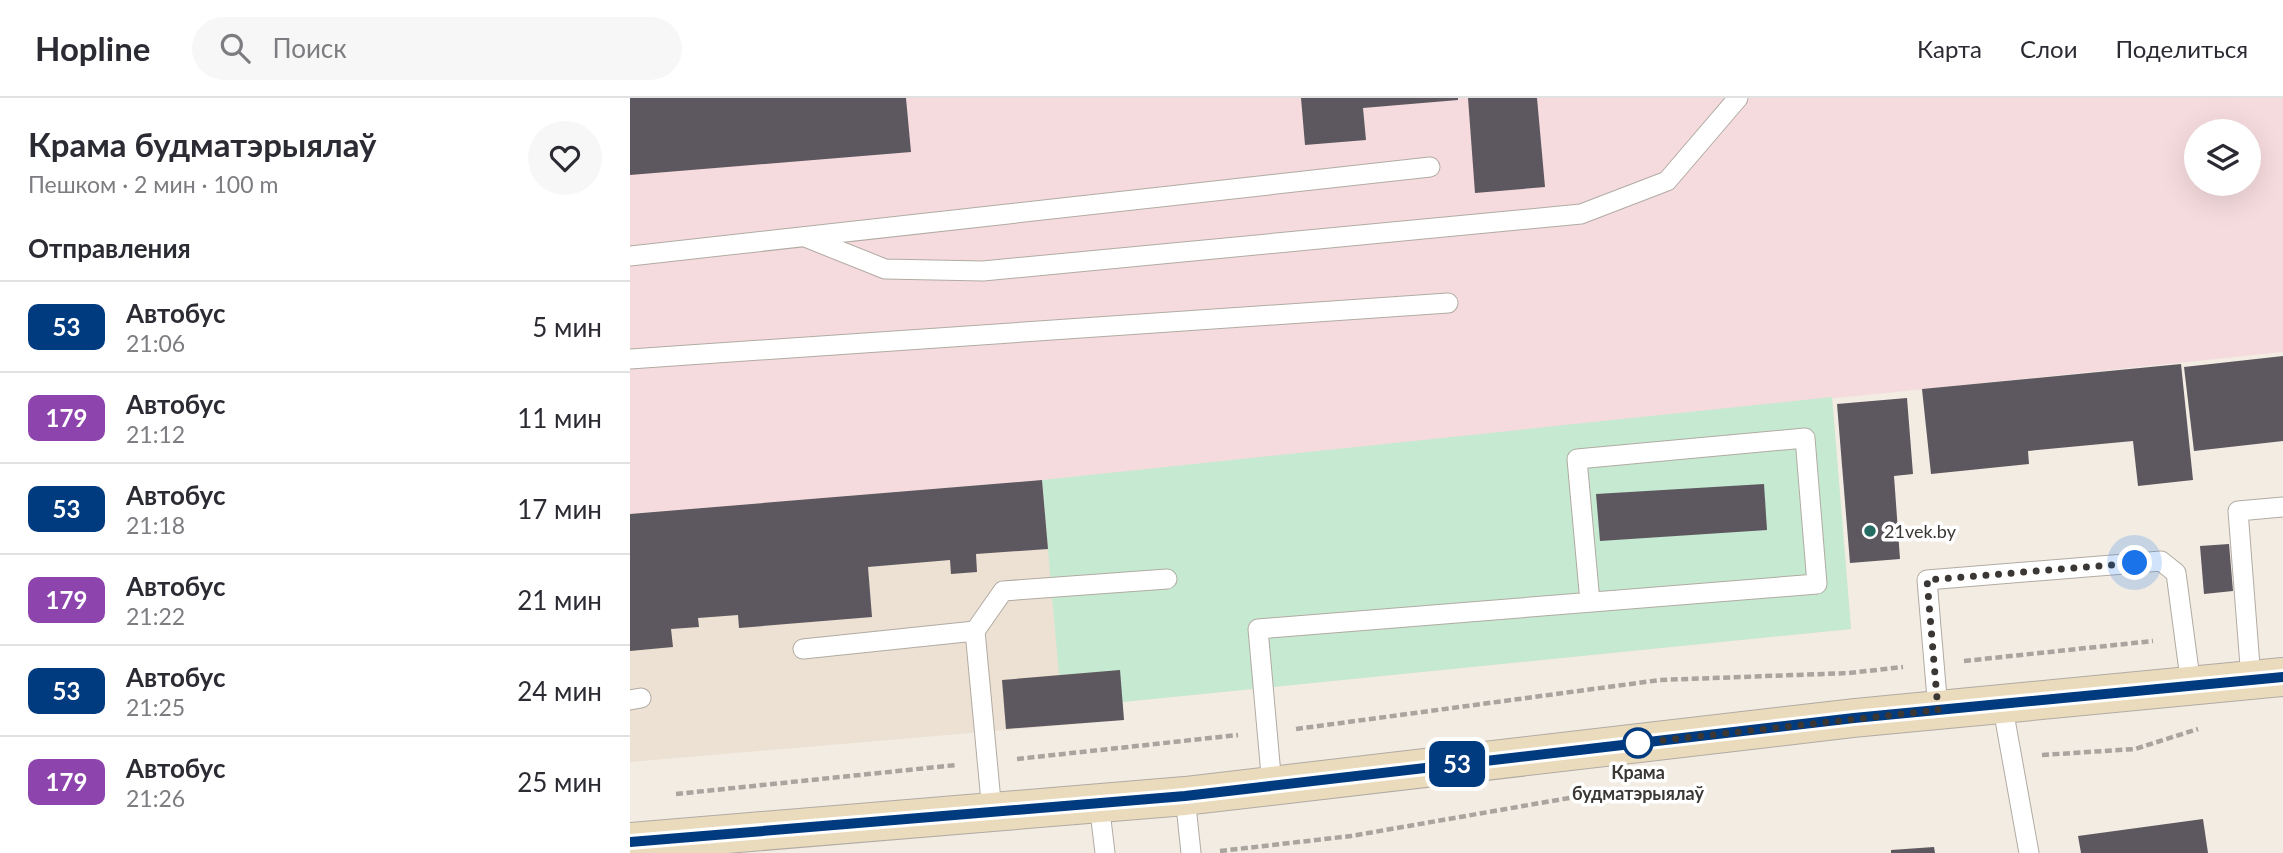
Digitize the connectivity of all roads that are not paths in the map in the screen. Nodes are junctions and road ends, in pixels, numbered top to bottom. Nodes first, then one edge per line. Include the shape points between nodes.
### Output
1 (1738, 98) edge
2 (1430, 167) dead end
3 (805, 237) junction
4 (630, 256) edge
5 (1448, 303) dead end
6 (630, 359) edge
7 (2283, 507) edge
8 (1167, 579) dead end
9 (1590, 603) junction
10 (975, 631) junction
11 (803, 649) dead end
12 (2267, 678) edge
13 (2191, 686) junction
14 (2002, 704) junction
15 (1938, 710) junction
16 (1272, 786) junction
17 (1185, 796) junction
18 (1099, 803) junction
19 (992, 812) junction
20 (630, 842) edge
21 (744, 843) edge
22 (1105, 853) edge
23 (1191, 853) edge
24 (2029, 853) edge

1 - 3 lane via 1667,181 1581,214 983,271 885,269
2 - 3 lane
3 - 4 lane
5 - 6 lane
7 - 12 lane via 2238,511
8 - 10 lane via 1003,591
9 - 9 lane via 1817,584 1805,438 1577,459
9 - 16 lane via 1258,629
10 - 11 lane
10 - 19 lane
12 - 13 main road
13 - 14 main road
13 - 15 lane via 2176,573 2161,561 1927,580
14 - 15 main road
14 - 24 lane
15 - 16 main road
16 - 17 main road
17 - 18 main road
17 - 23 lane
18 - 19 main road
18 - 22 lane
19 - 21 main road
20 - 21 main road

